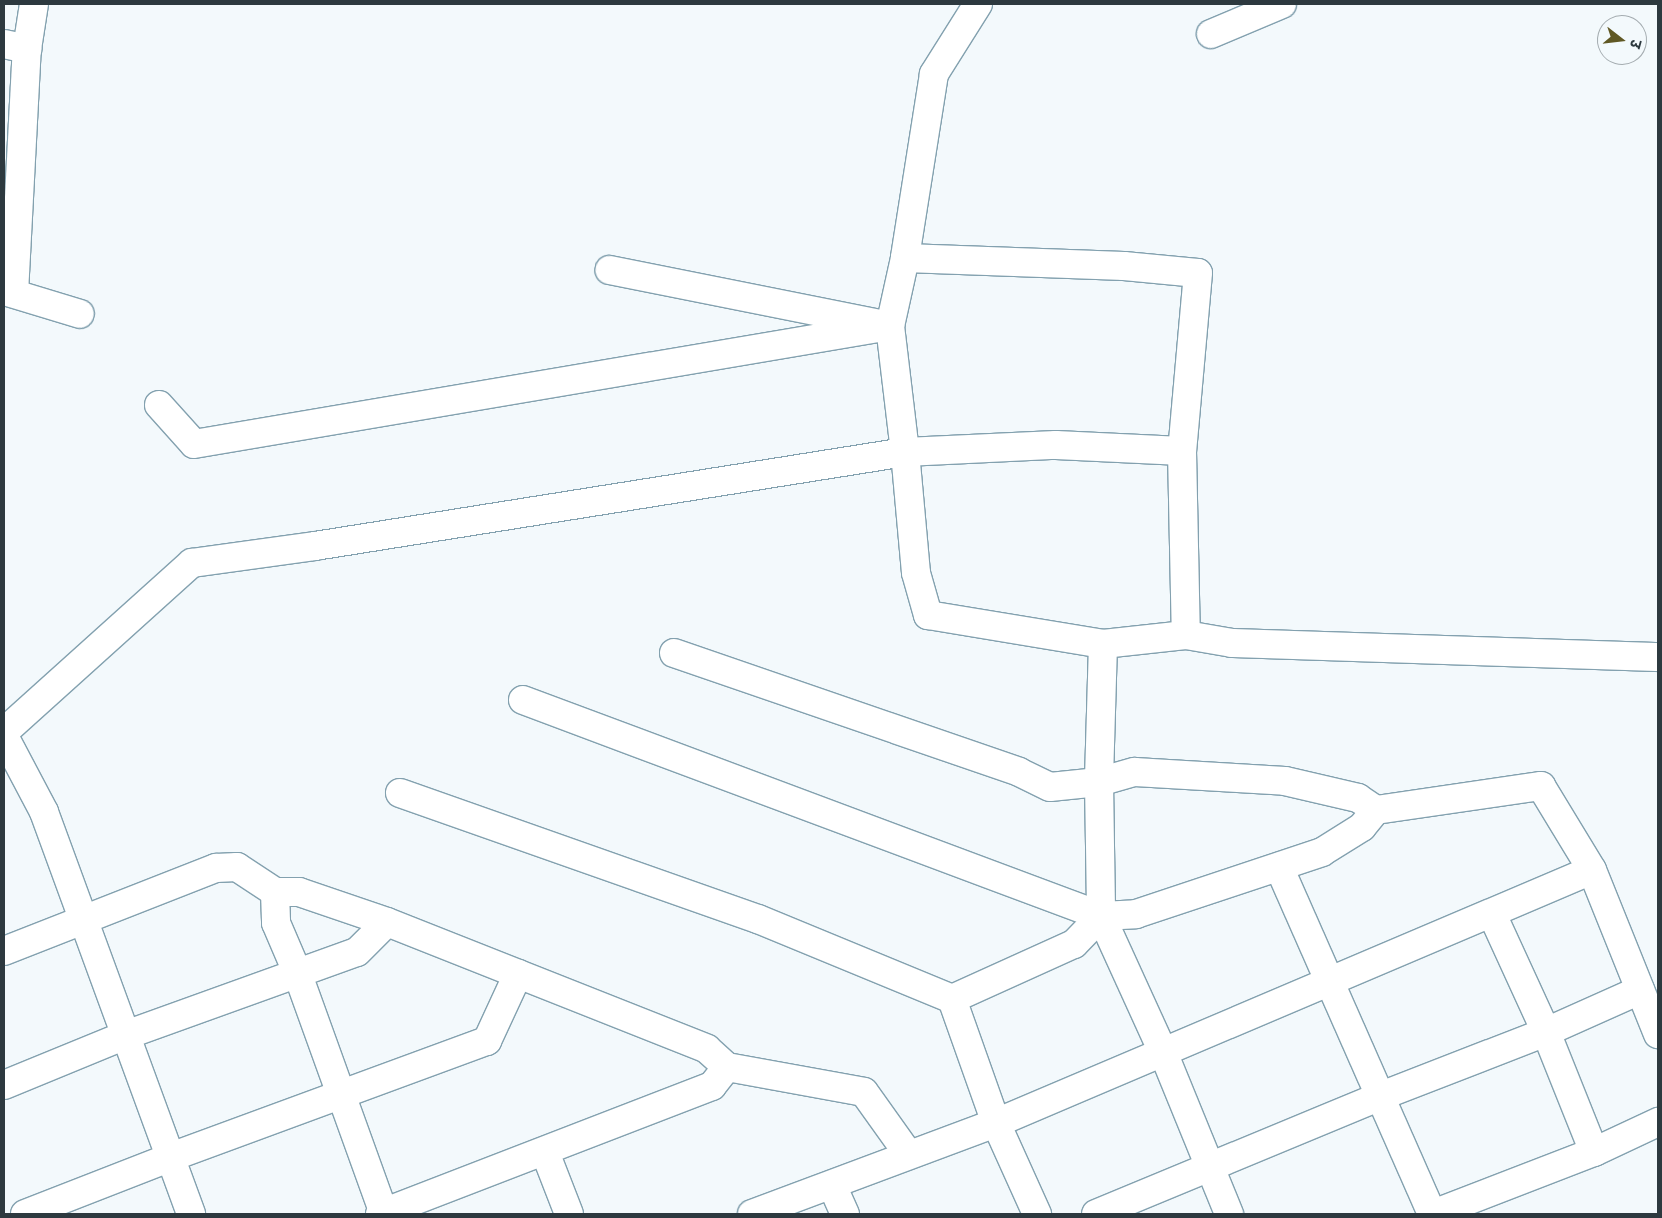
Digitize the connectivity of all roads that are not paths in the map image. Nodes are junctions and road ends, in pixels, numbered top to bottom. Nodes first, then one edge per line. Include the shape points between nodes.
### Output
1 (34, 4) edge
2 (978, 4) edge
3 (1282, 4) edge
4 (1211, 34) dead end
5 (15, 46) edge
6 (905, 258) junction
7 (610, 270) dead end
8 (9, 292) edge
9 (80, 314) dead end
10 (890, 326) junction
11 (159, 405) dead end
12 (1182, 451) junction
13 (906, 452) junction
14 (1186, 635) junction
15 (1103, 644) junction
16 (674, 653) dead end
17 (1658, 657) edge
18 (523, 700) dead end
19 (4, 734) edge
20 (1099, 782) junction
21 (400, 793) dead end
22 (1376, 810) junction
23 (1279, 867) junction
24 (1592, 870) junction
25 (275, 892) junction
26 (1492, 914) junction
27 (1101, 916) junction
28 (85, 921) junction
29 (387, 922) junction
30 (4, 951) edge
31 (297, 972) junction
32 (518, 974) junction
33 (1329, 981) junction
34 (1640, 990) junction
35 (952, 999) junction
36 (1546, 1032) junction
37 (126, 1034) junction
38 (1658, 1034) edge
39 (1163, 1052) junction
40 (727, 1067) junction
41 (4, 1085) edge
42 (339, 1096) junction
43 (1381, 1096) junction
44 (1658, 1122) edge
45 (996, 1123) junction
46 (545, 1152) junction
47 (1594, 1152) junction
48 (909, 1155) junction
49 (171, 1157) junction
50 (1210, 1167) junction
51 (832, 1185) junction
52 (25, 1214) edge
53 (191, 1214) edge
54 (383, 1214) edge
55 (569, 1214) edge
56 (752, 1214) edge
57 (844, 1214) edge
58 (1038, 1214) edge
59 (1096, 1214) edge
60 (1229, 1214) edge
61 (1432, 1214) edge

1 - 5 street
2 - 6 street via 934,74
3 - 4 street
5 - 8 street
6 - 10 street
6 - 12 street via 1124,266 1198,273
7 - 10 street
8 - 9 street
10 - 11 street via 194,444
10 - 13 street
12 - 13 street via 1056,446
12 - 14 street
13 - 15 street via 916,574 928,615
13 - 19 street via 192,563
14 - 15 street
14 - 17 street via 1232,643
15 - 20 street
16 - 20 street via 1019,772 1050,788
18 - 27 street
19 - 28 street via 44,812
20 - 22 street via 1135,772 1285,782 1358,798
20 - 27 street
21 - 35 street via 758,919
22 - 23 street via 1362,827 1322,852
22 - 24 street via 1541,786
23 - 27 street via 1136,914
23 - 33 street
24 - 26 street
24 - 34 street
25 - 28 street via 238,867 216,868
25 - 29 street via 299,892
25 - 31 street via 276,923
26 - 33 street
26 - 36 street
27 - 35 street via 1074,944
27 - 39 street
28 - 30 street
28 - 37 street
29 - 31 street via 357,952
29 - 32 street
31 - 37 street
31 - 42 street
32 - 40 street via 706,1049
32 - 42 street via 487,1041
33 - 39 street
33 - 43 street
34 - 36 street
34 - 38 street
35 - 45 street
36 - 43 street
36 - 47 street
37 - 41 street
37 - 49 street
39 - 45 street
39 - 50 street
40 - 46 street via 712,1086
40 - 48 street via 864,1092
42 - 49 street
42 - 54 street
43 - 50 street
43 - 61 street
44 - 47 street
45 - 48 street
45 - 58 street
46 - 54 street
46 - 55 street
47 - 61 street
48 - 51 street
49 - 52 street
49 - 53 street
50 - 59 street
50 - 60 street
51 - 56 street
51 - 57 street

